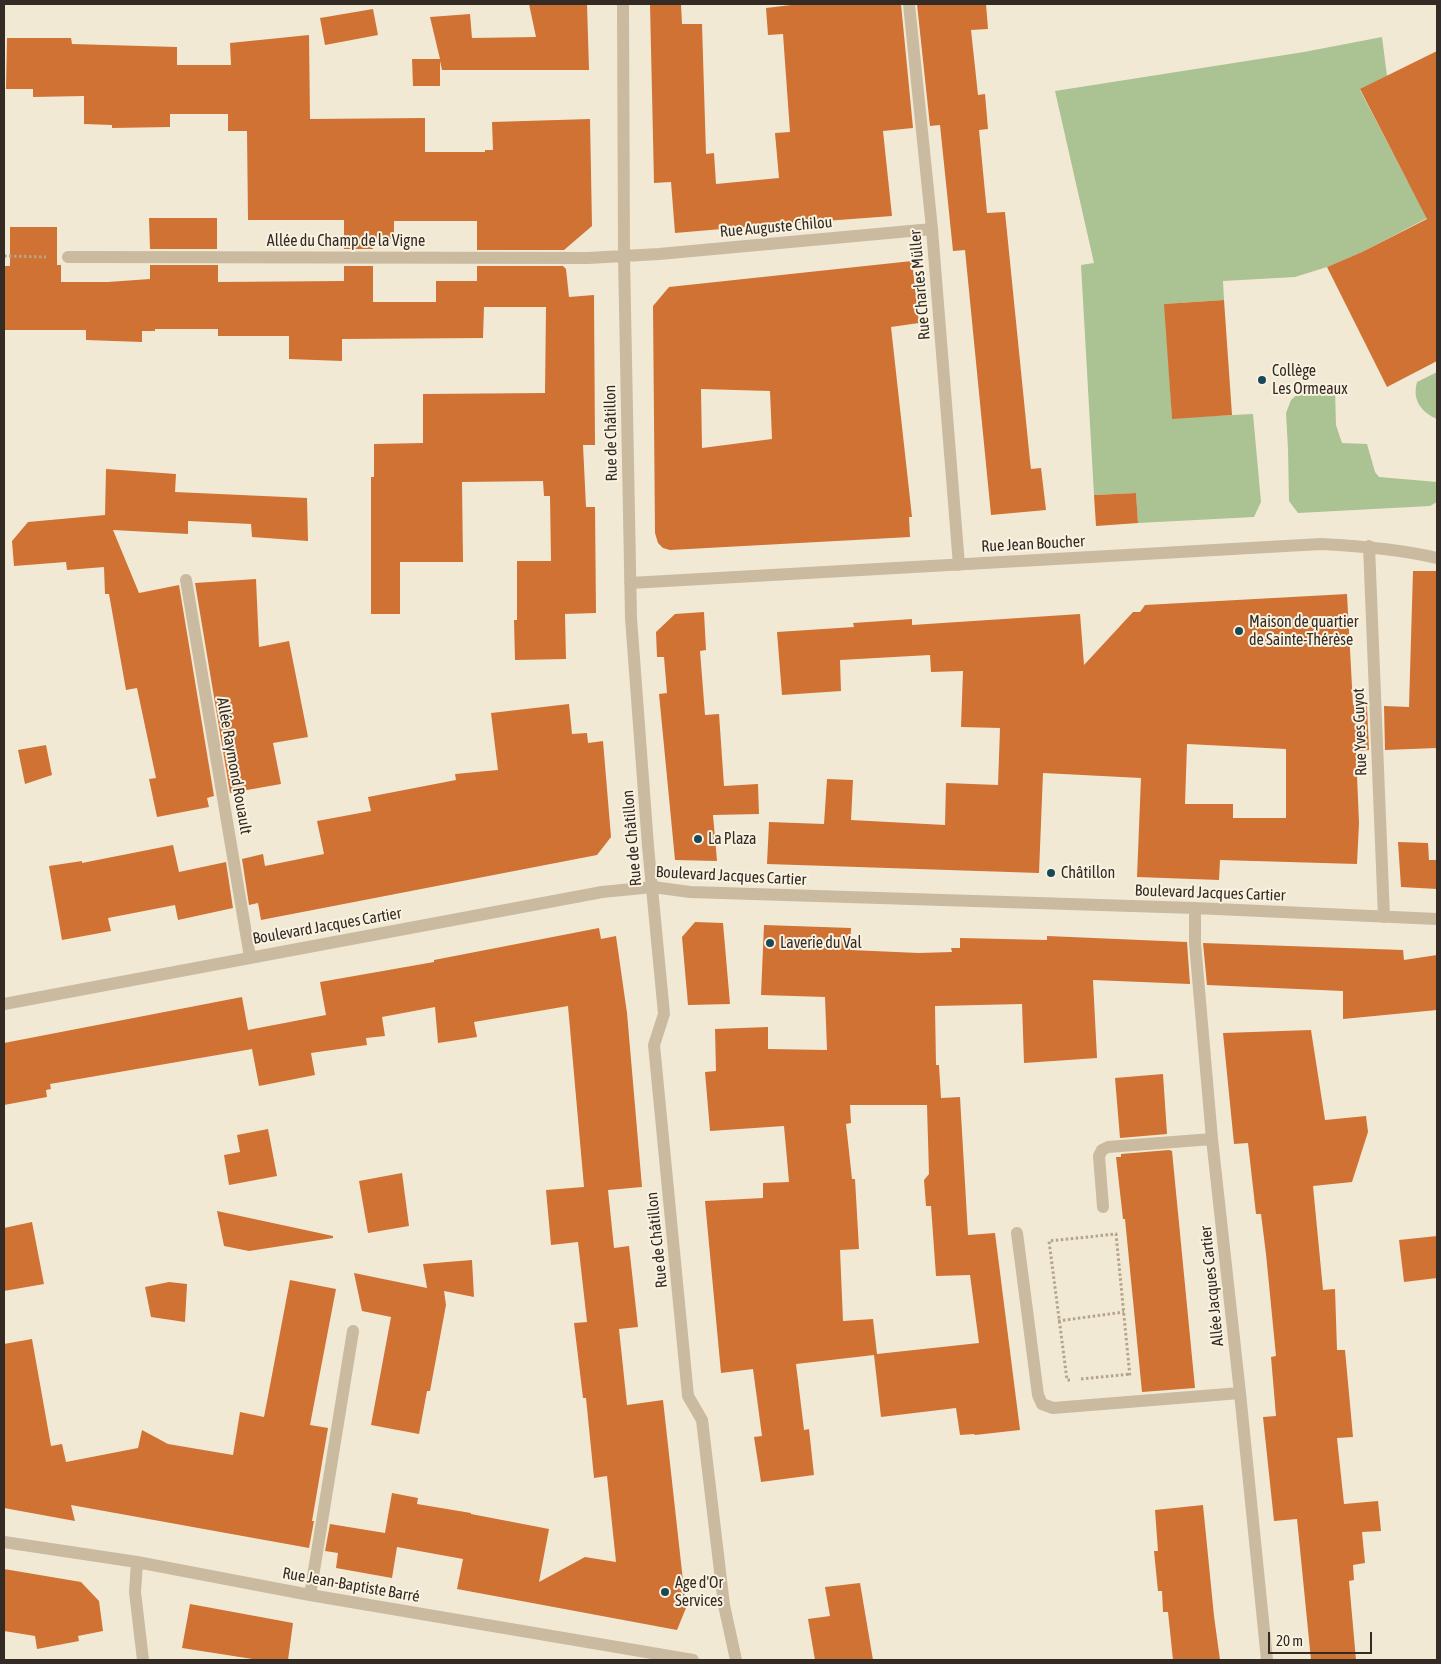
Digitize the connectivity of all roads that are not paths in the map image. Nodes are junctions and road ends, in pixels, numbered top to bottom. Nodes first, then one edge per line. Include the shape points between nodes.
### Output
1 (623, 4) edge
2 (909, 4) edge
3 (932, 229) junction
4 (624, 256) junction
5 (68, 257) road end
6 (1369, 546) junction
7 (1437, 558) edge
8 (959, 565) junction
9 (186, 580) dead end
10 (630, 583) junction
11 (653, 887) junction
12 (1195, 908) junction
13 (1384, 917) junction
14 (1437, 919) edge
15 (250, 957) junction
16 (4, 1004) edge
17 (1212, 1139) junction
18 (1103, 1207) dead end
19 (1018, 1233) dead end
20 (353, 1331) dead end
21 (1240, 1393) junction
22 (4, 1542) edge
23 (137, 1562) junction
24 (310, 1595) junction
25 (143, 1660) edge
26 (694, 1660) edge
27 (736, 1660) edge
28 (1267, 1660) edge

1 - 4 street, Rue de Châtillon
2 - 3 street, Rue Charles Müller
3 - 4 street, Rue Auguste Chilou
3 - 8 street, Rue Charles Müller
4 - 5 street, Allée du Champ de la Vigne
4 - 10 street, Rue de Châtillon
6 - 7 street, Rue Jean Boucher
6 - 8 street, Rue Jean Boucher via 1321,544
6 - 13 street, Rue Yves Guyot
8 - 10 street, Rue Jean Boucher
9 - 15 street, Allée Raymond Rouault
10 - 11 street, Rue de Châtillon
11 - 12 street, Boulevard Jacques Cartier via 690,892
11 - 15 street, Boulevard Jacques Cartier via 615,890
11 - 27 street, Rue de Châtillon via 664,1014 654,1045 688,1396 702,1420 724,1605
12 - 13 street, Boulevard Jacques Cartier
12 - 17 street, Allée Jacques Cartier via 1195,943
13 - 14 street, Boulevard Jacques Cartier
15 - 16 street, Boulevard Jacques Cartier
17 - 18 street via 1102,1150 1099,1156
17 - 21 street, Allée Jacques Cartier
19 - 21 street via 1038,1395 1042,1404 1053,1408
20 - 24 street
21 - 28 street, Allée Jacques Cartier
22 - 23 street, Rue Jean-Baptiste Barré
23 - 24 street, Rue Jean-Baptiste Barré
23 - 25 street via 136,1592
24 - 26 street, Rue Jean-Baptiste Barré

